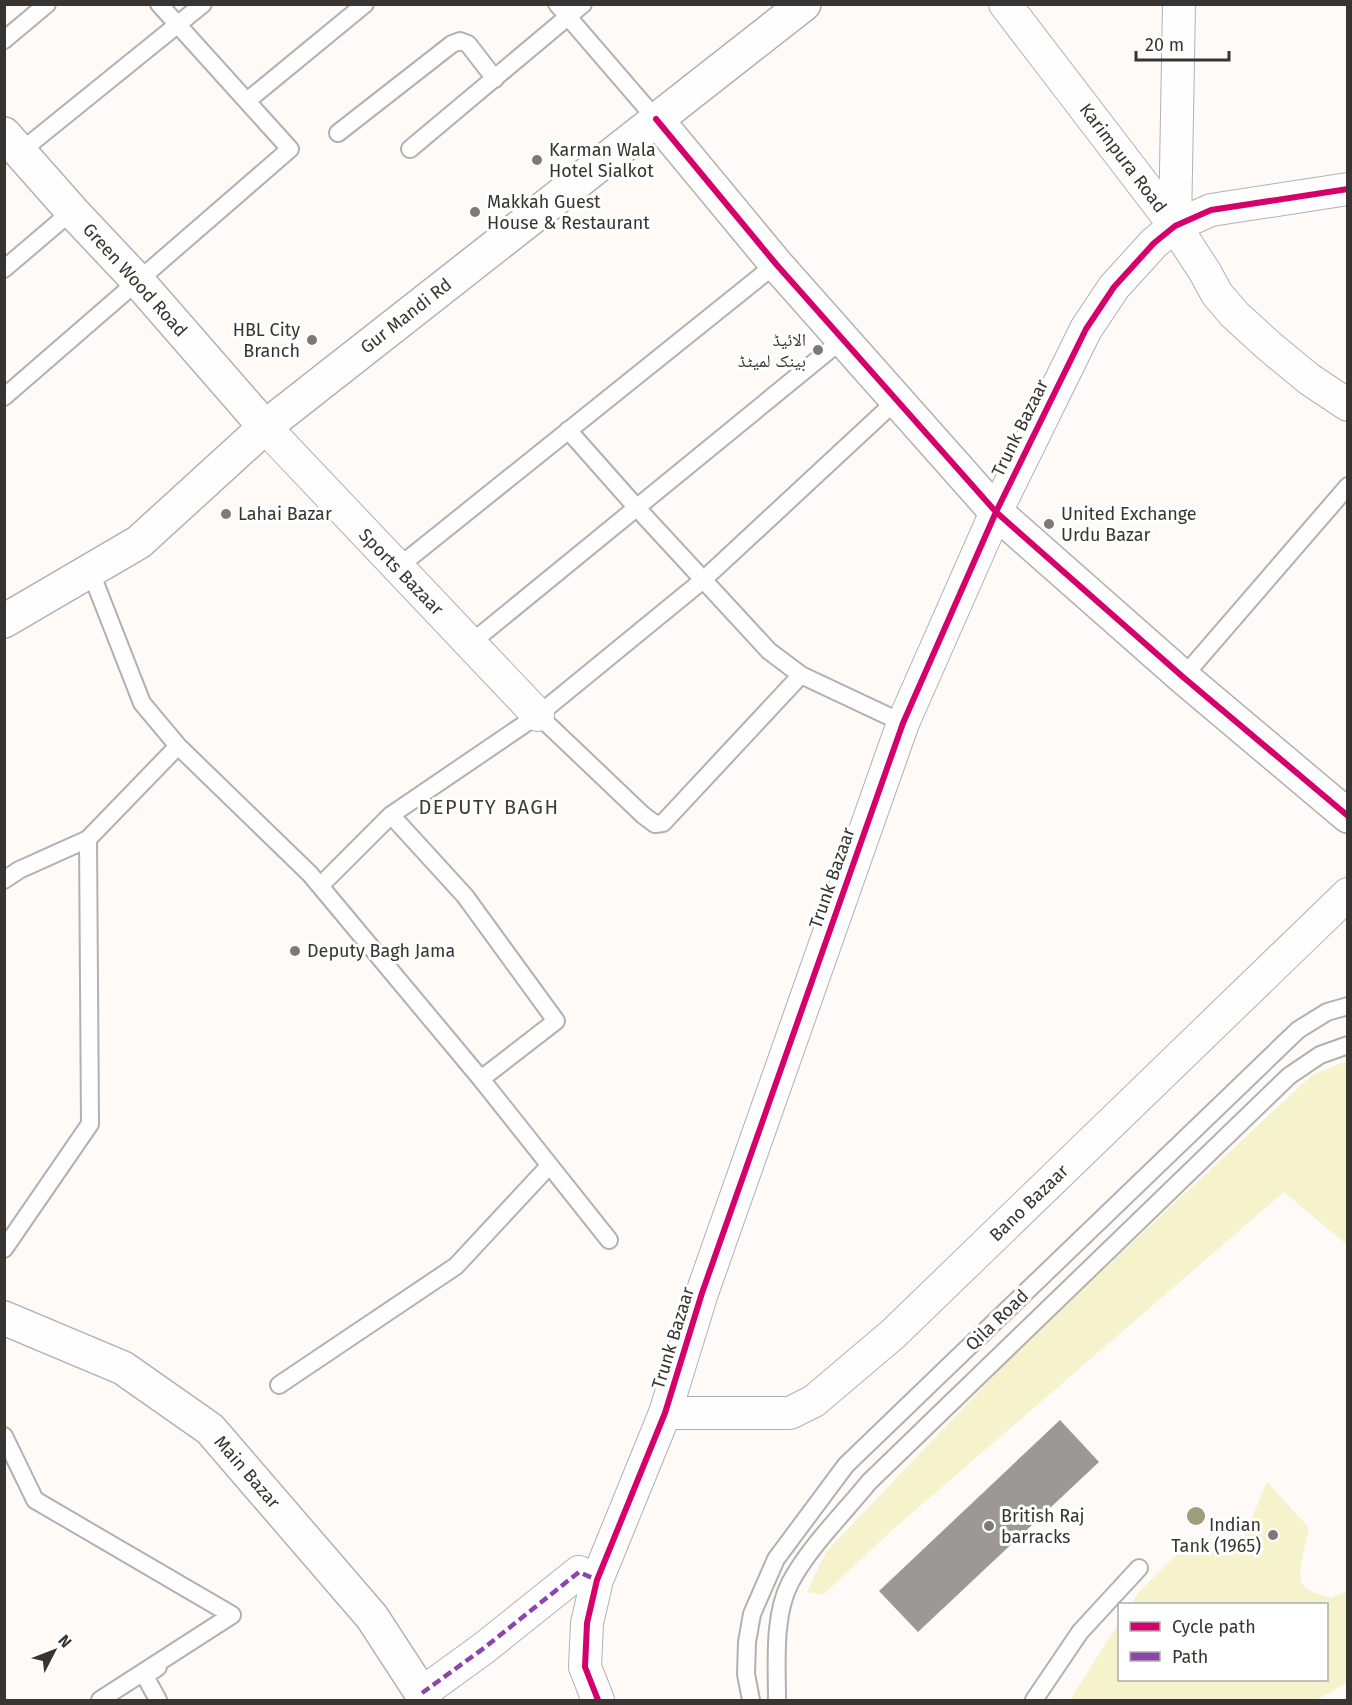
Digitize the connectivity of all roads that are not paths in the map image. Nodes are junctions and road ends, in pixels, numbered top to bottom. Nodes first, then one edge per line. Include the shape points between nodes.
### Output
1 (47, 4) edge
2 (159, 4) edge
3 (202, 4) edge
4 (365, 4) edge
5 (557, 4) edge
6 (583, 4) edge
7 (804, 4) edge
8 (1005, 4) edge
9 (1179, 4) edge
10 (569, 18) junction
11 (178, 26) junction
12 (4, 40) edge
13 (495, 79) junction
14 (247, 101) junction
15 (656, 119) junction
16 (338, 133) dead end
17 (12, 143) edge
18 (410, 149) dead end
19 (1347, 189) edge
20 (72, 211) junction
21 (1175, 226) junction
22 (776, 264) junction
23 (4, 269) edge
24 (137, 280) junction
25 (843, 339) junction
26 (4, 397) edge
27 (898, 399) junction
28 (1347, 405) edge
29 (265, 427) junction
30 (568, 430) junction
31 (1347, 486) edge
32 (637, 508) junction
33 (996, 512) junction
34 (396, 568) junction
35 (90, 570) junction
36 (703, 580) junction
37 (4, 621) edge
38 (471, 643) junction
39 (801, 675) junction
40 (1183, 677) junction
41 (538, 715) junction
42 (903, 723) junction
43 (178, 747) junction
44 (391, 815) junction
45 (1347, 816) edge
46 (88, 839) junction
47 (4, 880) edge
48 (320, 886) junction
49 (1347, 894) edge
50 (1347, 1005) edge
51 (1347, 1045) edge
52 (481, 1079) junction
53 (549, 1166) junction
54 (609, 1240) dead end
55 (4, 1249) edge
56 (4, 1318) edge
57 (279, 1385) dead end
58 (665, 1413) junction
59 (4, 1436) edge
60 (1138, 1568) dead end
61 (597, 1580) junction
62 (232, 1614) junction
63 (424, 1697) edge
64 (100, 1701) edge
65 (158, 1701) edge
66 (598, 1701) edge
67 (751, 1701) edge
68 (777, 1701) edge
69 (1034, 1701) edge

1 - 12 lane
2 - 11 lane
3 - 11 lane
4 - 14 lane
5 - 10 lane
6 - 10 lane
7 - 15 street, Gur Mandi Rd
8 - 21 street, Karimpura Road
9 - 21 street
10 - 13 lane
10 - 15 lane
11 - 14 lane
11 - 17 lane
13 - 16 lane via 468,44 460,41
13 - 18 lane
14 - 24 lane via 290,149
15 - 22 street
15 - 29 street, Gur Mandi Rd
17 - 20 street, Green Wood Road
19 - 21 street, Trunk Bazaar via 1211,210
20 - 23 lane
20 - 24 street, Green Wood Road
21 - 28 street, Karimpura Road via 1217,294 1235,315 1309,379
21 - 33 street, Trunk Bazaar via 1114,287 1086,330
22 - 25 street
22 - 30 lane
24 - 26 lane
24 - 29 street, Green Wood Road
25 - 27 street
25 - 32 lane
27 - 33 street
27 - 36 lane
29 - 34 street, Sports Bazaar
29 - 35 street, Gur Mandi Rd via 139,542
30 - 32 lane
30 - 34 lane
31 - 40 lane
32 - 36 lane
32 - 38 lane
33 - 40 street
33 - 42 street, Trunk Bazaar
34 - 38 street, Sports Bazaar
35 - 37 street, Gur Mandi Rd
35 - 43 lane via 142,703
36 - 39 lane via 770,651
36 - 41 lane
38 - 41 street, Sports Bazaar
39 - 41 lane via 663,823 655,824 643,815
39 - 42 lane
40 - 45 street
41 - 44 lane
42 - 58 street, Trunk Bazaar via 702,1293
43 - 46 lane
43 - 48 lane
44 - 48 lane
44 - 52 lane via 465,896 556,1021
46 - 47 lane
46 - 55 lane via 90,1124
48 - 52 lane
49 - 58 street, Bano Bazaar via 893,1334 814,1401 790,1413
50 - 67 lane, Qila Road via 1326,1012 1298,1030 846,1465 776,1559 752,1614 746,1674
51 - 68 lane, Qila Road via 1320,1055 1289,1076 869,1482 809,1554 790,1584 780,1620
52 - 53 lane
53 - 54 lane
53 - 57 lane via 456,1266
56 - 63 street, Main Bazar via 123,1368 210,1429 372,1617
58 - 61 street, Trunk Bazaar
59 - 62 lane via 34,1500
60 - 69 lane via 1080,1632
61 - 63 street via 579,1572
61 - 66 street, Trunk Bazaar via 587,1623 585,1666
62 - 64 lane
62 - 65 lane via 145,1676

